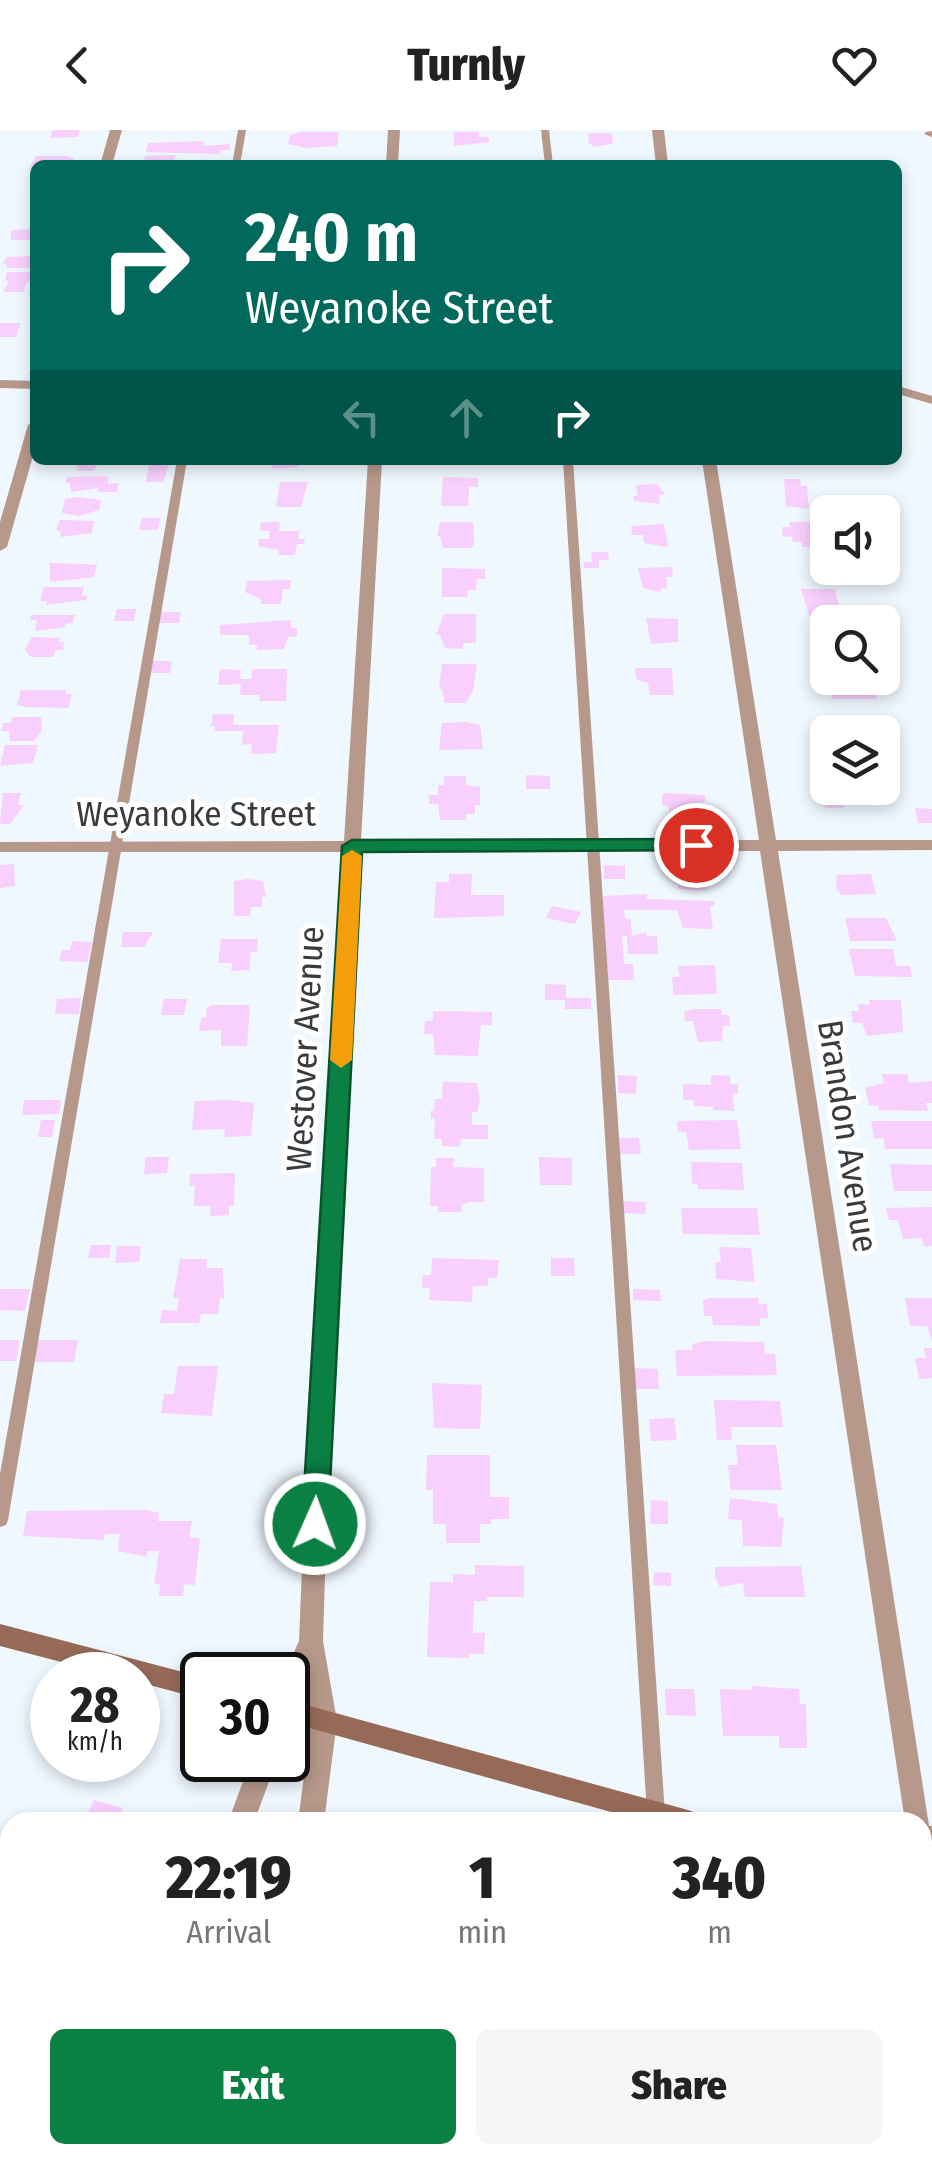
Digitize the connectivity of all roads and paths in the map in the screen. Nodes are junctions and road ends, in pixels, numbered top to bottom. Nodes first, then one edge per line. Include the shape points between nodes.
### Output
1 (116, 130) edge
2 (242, 130) edge
3 (394, 130) edge
4 (545, 130) edge
5 (658, 130) edge
6 (107, 160) edge
7 (237, 160) edge
8 (392, 160) edge
9 (548, 160) edge
10 (661, 160) edge
11 (0, 384) edge
12 (30, 385) edge
13 (902, 391) edge
14 (932, 400) edge
15 (30, 442) edge
16 (181, 465) edge
17 (376, 465) edge
18 (568, 465) edge
19 (710, 465) edge
20 (0, 547) edge
21 (766, 845) junction
22 (932, 845) edge
23 (352, 846) junction
24 (592, 846) junction
25 (0, 847) edge
26 (118, 847) junction
27 (0, 1520) edge
28 (0, 1635) edge
29 (311, 1641) junction
30 (306, 1652) edge
31 (180, 1682) edge
32 (310, 1716) edge
33 (324, 1720) junction
34 (256, 1782) edge
35 (246, 1812) edge
36 (312, 1812) edge
37 (649, 1812) edge
38 (656, 1812) edge
39 (916, 1812) edge

1 - 6 street
2 - 7 lane
3 - 8 street
4 - 9 lane
5 - 10 street
11 - 12 street
13 - 14 street
15 - 20 street
16 - 26 lane
17 - 23 street, Westover Avenue
18 - 24 lane
19 - 21 street, Brandon Avenue
21 - 22 street, Weyanoke Street
21 - 24 street, Weyanoke Street
21 - 39 street, Brandon Avenue
23 - 24 street, Weyanoke Street
23 - 26 street, Weyanoke Street
23 - 29 street, Westover Avenue
24 - 38 lane
25 - 26 street, Weyanoke Street
26 - 27 lane
28 - 31 street
29 - 30 street, Westover Avenue
29 - 33 street, Westover Avenue
32 - 33 street
33 - 36 street, Westover Avenue
33 - 37 street
34 - 35 street

